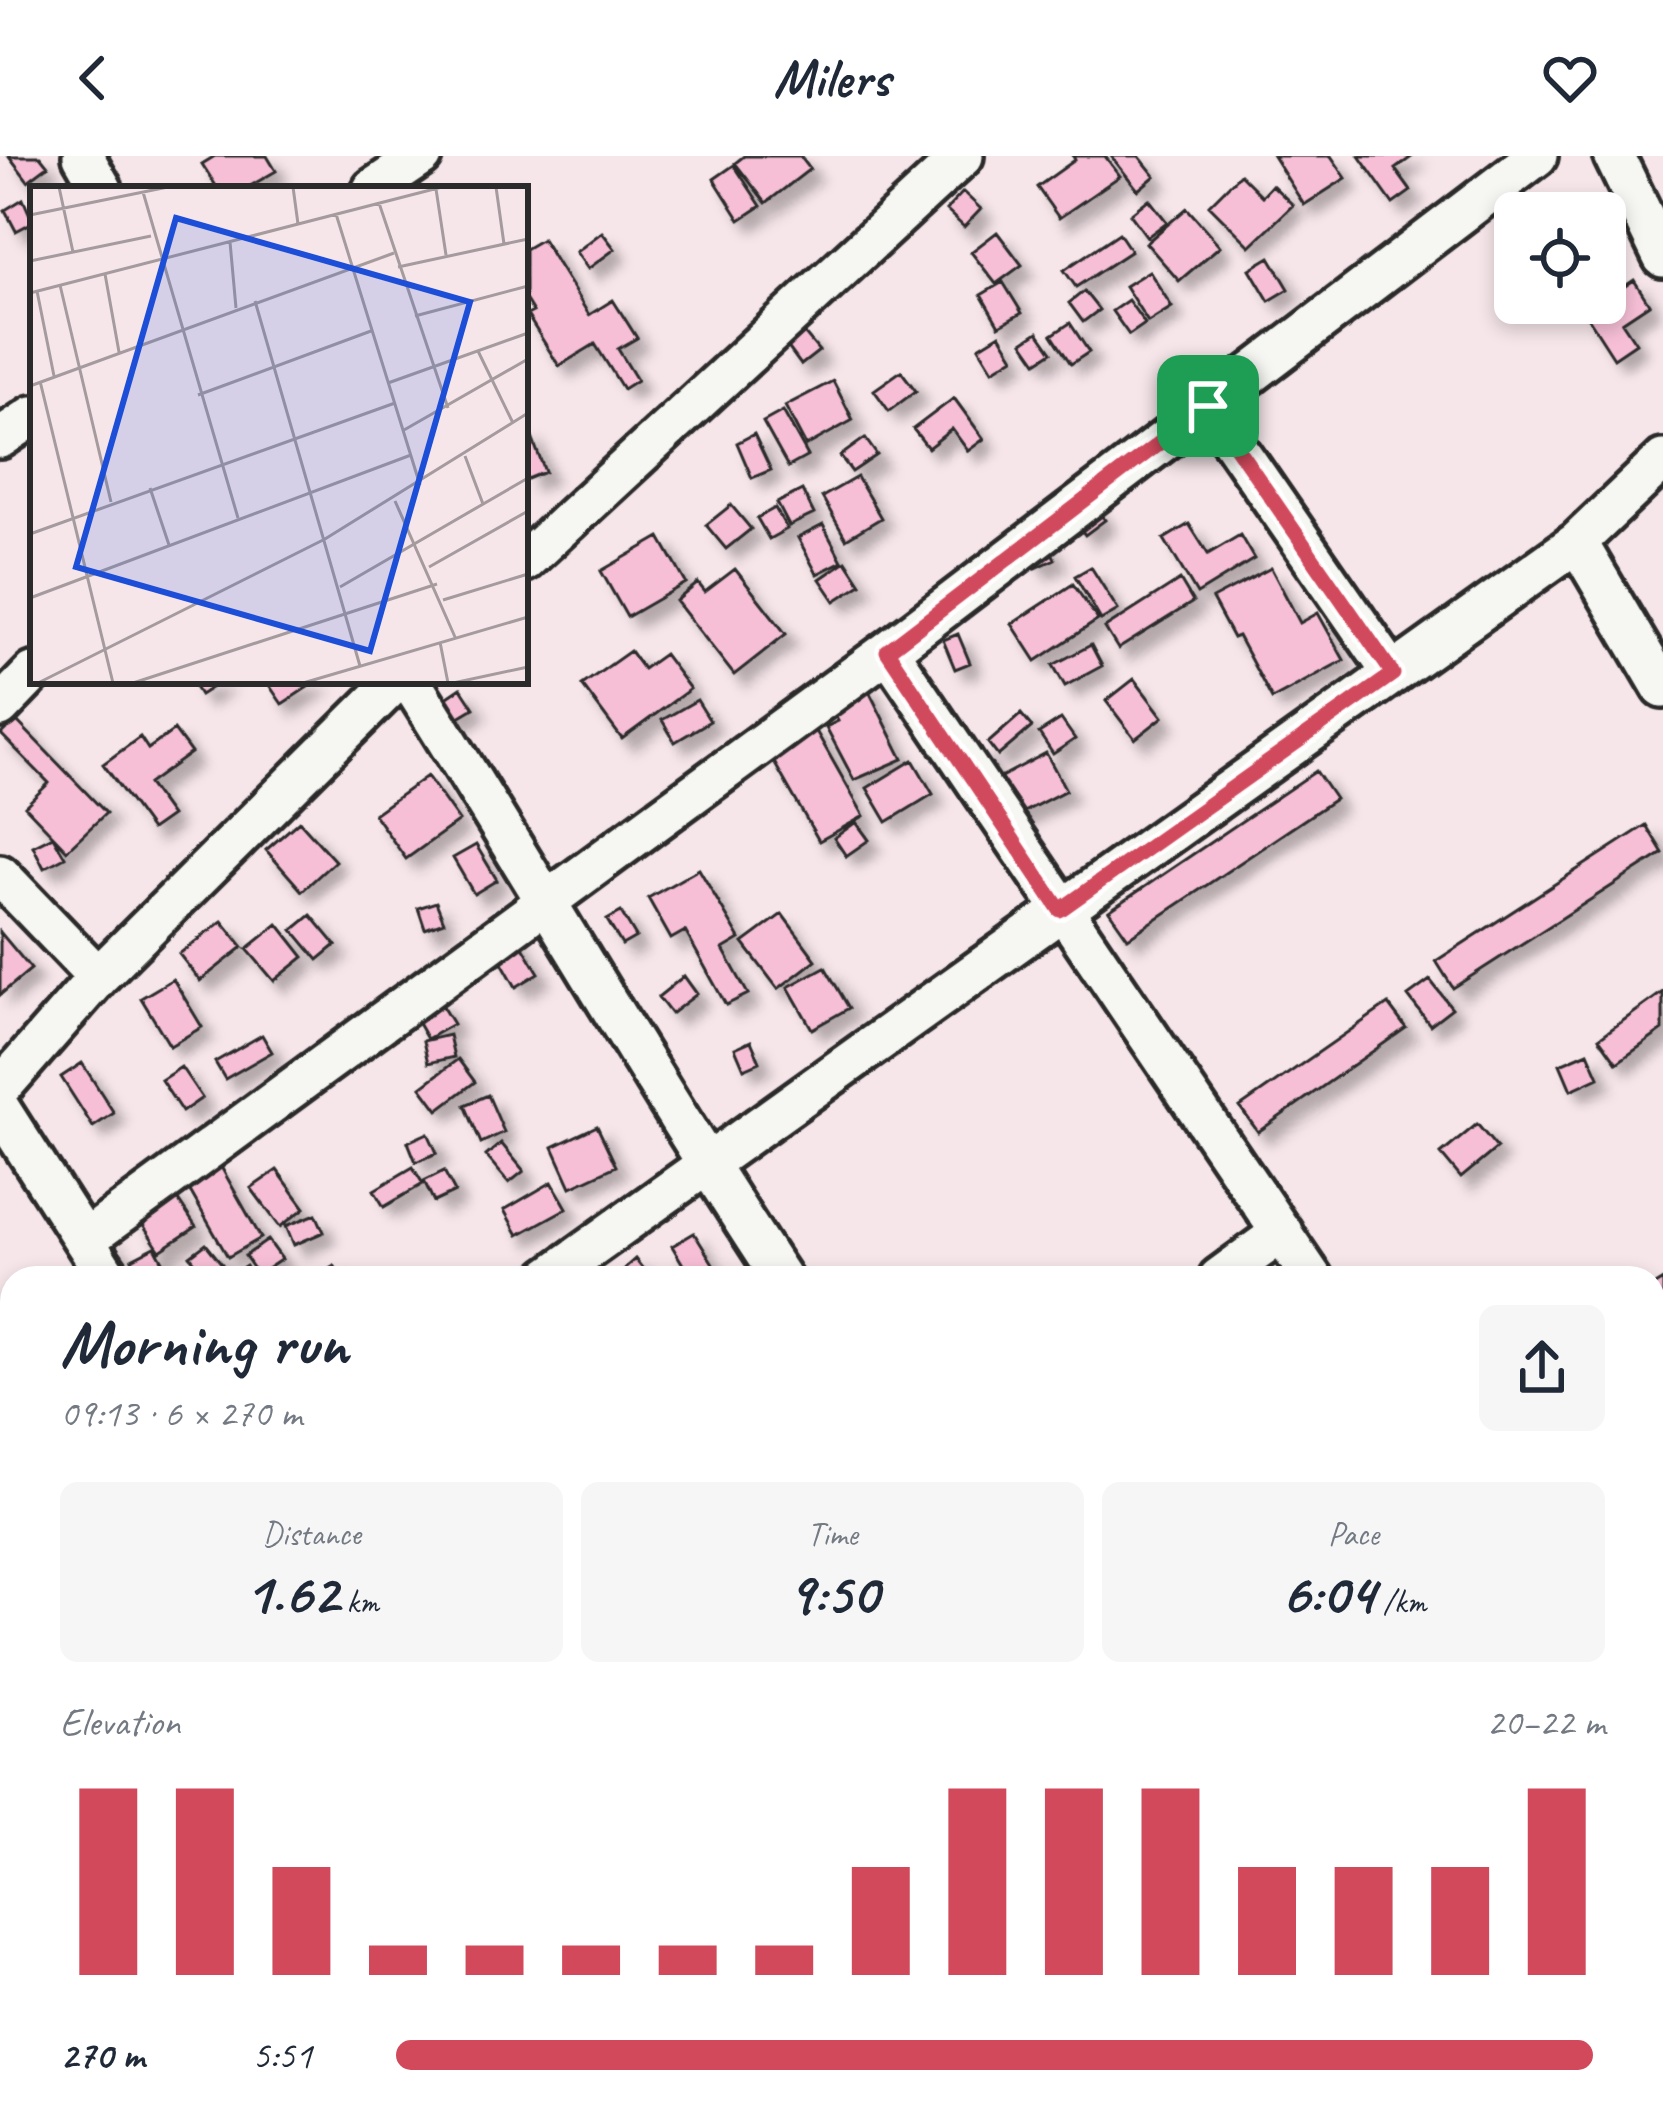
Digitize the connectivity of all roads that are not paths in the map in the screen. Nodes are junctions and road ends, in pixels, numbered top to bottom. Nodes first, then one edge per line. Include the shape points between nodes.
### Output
1 (83, 156) edge
2 (422, 156) edge
3 (963, 156) edge
4 (1537, 156) edge
5 (1614, 156) edge
6 (100, 186) edge
7 (377, 186) edge
8 (1663, 257) edge
9 (1208, 406) junction
10 (30, 418) edge
11 (0, 438) edge
12 (1663, 460) edge
13 (1577, 542) junction
14 (528, 558) edge
15 (887, 651) junction
16 (1393, 674) junction
17 (30, 676) edge
18 (393, 684) edge
19 (412, 684) edge
20 (1663, 688) edge
21 (0, 707) edge
22 (0, 875) edge
23 (548, 901) junction
24 (1060, 910) junction
25 (98, 977) junction
26 (0, 1089) edge
27 (0, 1108) edge
28 (708, 1167) junction
29 (1282, 1232) junction
30 (85, 1240) junction
31 (101, 1266) edge
32 (565, 1266) edge
33 (773, 1266) edge
34 (1235, 1266) edge
35 (1304, 1266) edge

1 - 6 street
2 - 7 street
3 - 14 street
4 - 9 street
5 - 8 street
9 - 15 street
9 - 16 street
10 - 11 street
12 - 13 street
13 - 16 street
13 - 20 street
15 - 23 street
15 - 24 street
16 - 24 street
17 - 21 street
18 - 25 street
19 - 23 street
22 - 25 street
23 - 28 street
23 - 30 street
24 - 28 street
24 - 29 street
25 - 26 street
27 - 30 street
28 - 32 street
28 - 33 street
29 - 34 street
29 - 35 street
30 - 31 street

